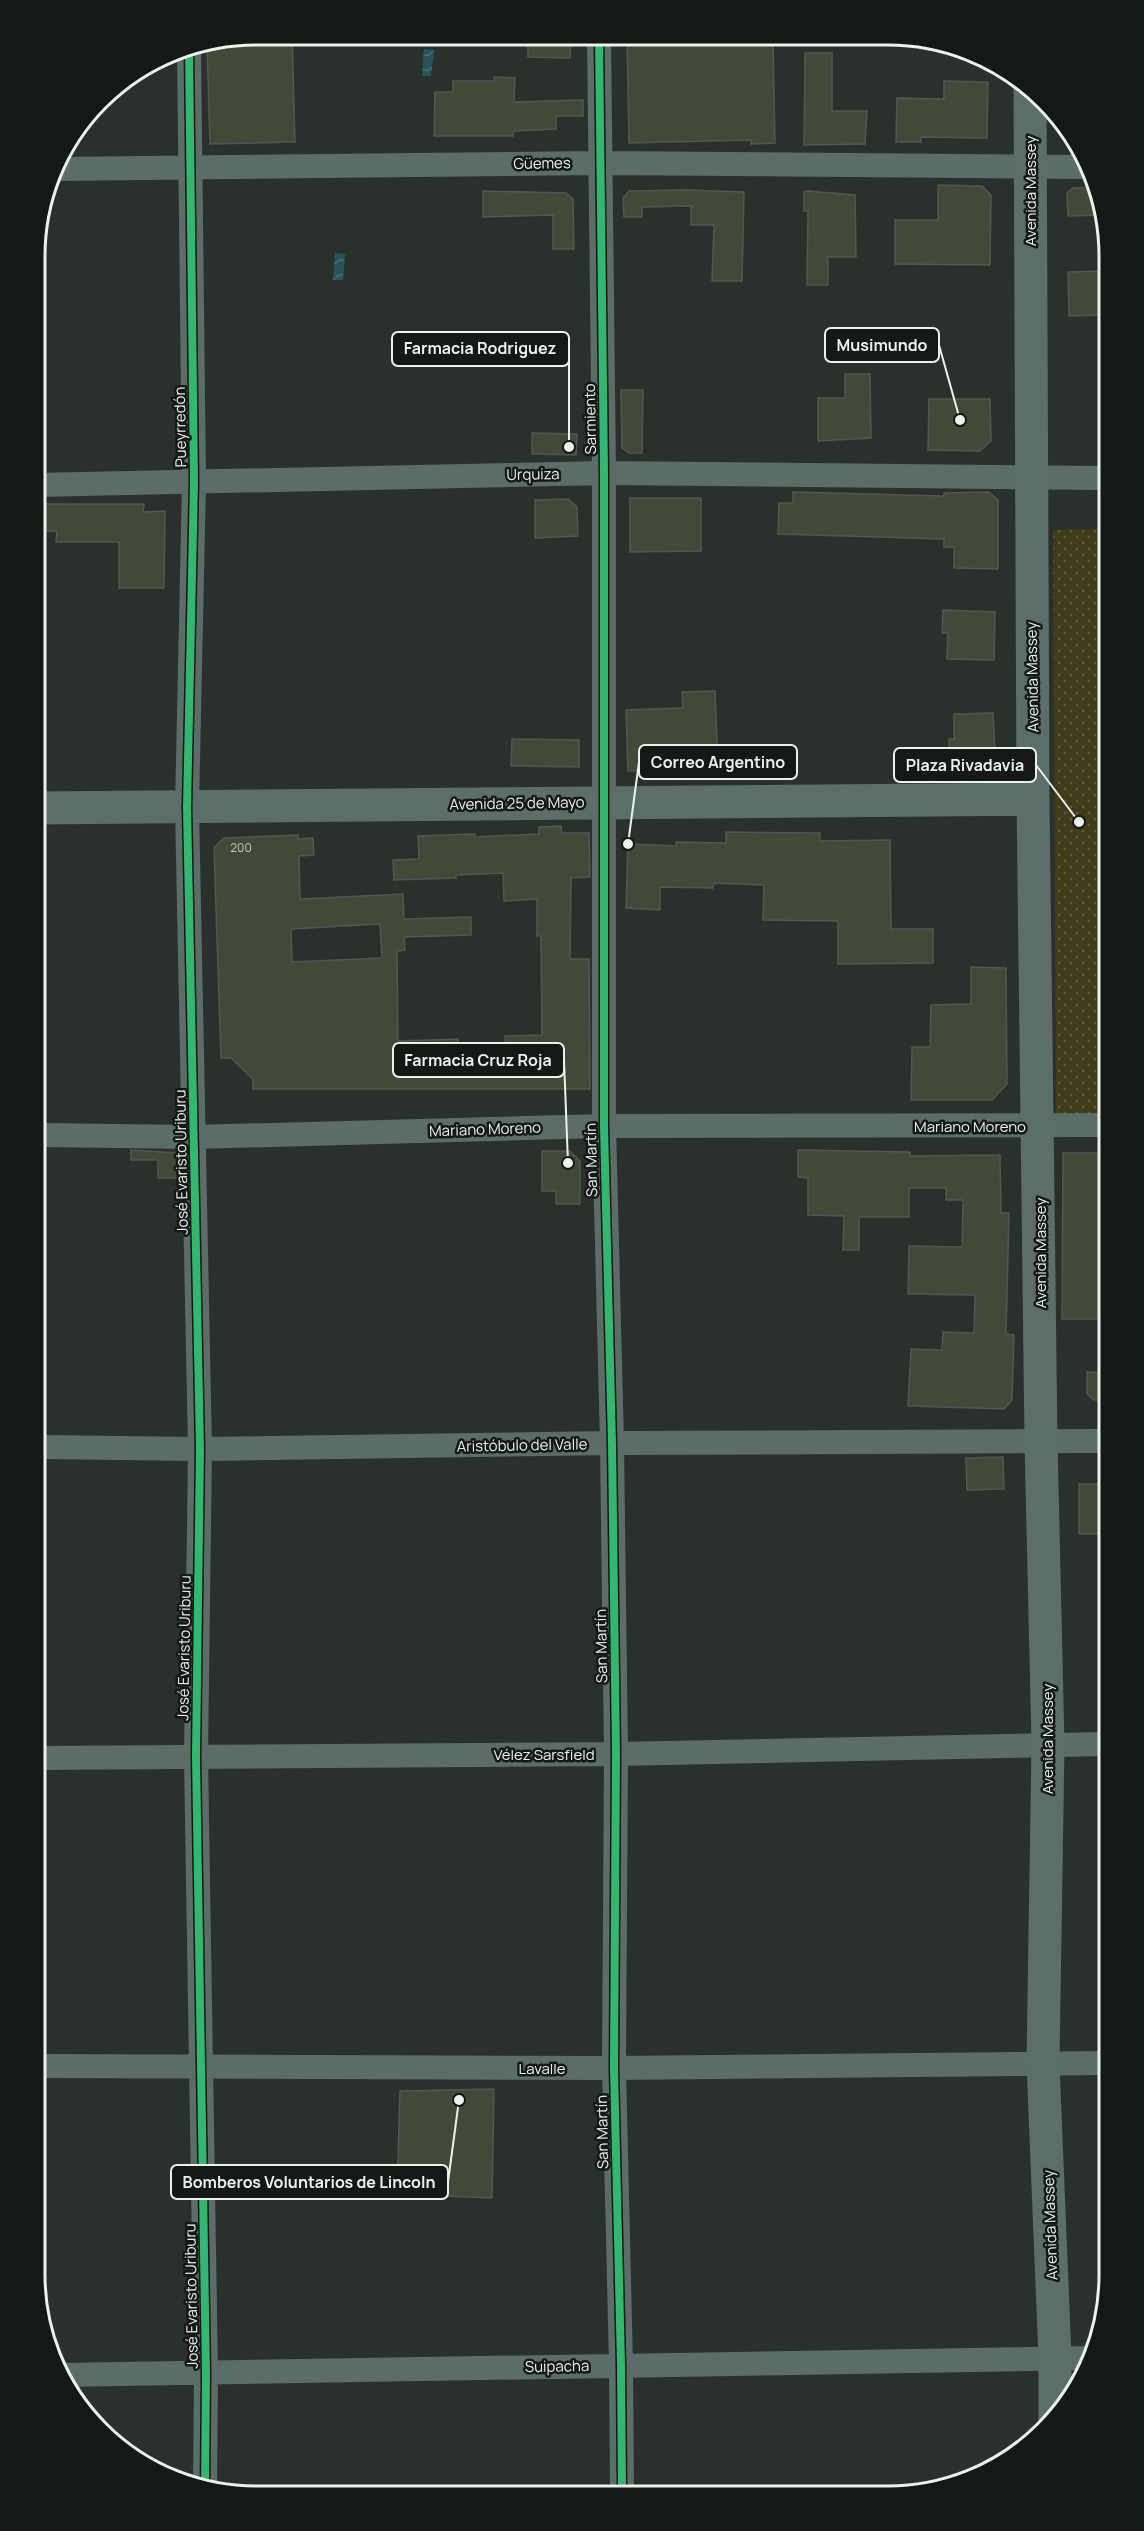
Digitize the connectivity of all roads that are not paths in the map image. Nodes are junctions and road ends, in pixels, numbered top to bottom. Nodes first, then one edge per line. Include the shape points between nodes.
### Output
1 (599, 45) edge
2 (189, 56) edge
3 (1030, 100) edge
4 (600, 163) junction
5 (1079, 167) edge
6 (191, 168) junction
7 (1029, 168) junction
8 (64, 169) edge
9 (604, 472) junction
10 (1030, 478) junction
11 (1099, 478) edge
12 (194, 482) junction
13 (45, 485) edge
14 (1033, 799) junction
15 (602, 802) junction
16 (187, 807) junction
17 (45, 808) edge
18 (604, 1125) junction
19 (1099, 1125) edge
20 (1039, 1126) junction
21 (45, 1135) edge
22 (194, 1137) junction
23 (1099, 1441) edge
24 (1041, 1442) junction
25 (612, 1443) junction
26 (45, 1448) edge
27 (200, 1449) junction
28 (1099, 1743) edge
29 (1048, 1744) junction
30 (616, 1754) junction
31 (196, 1756) junction
32 (45, 1758) edge
33 (1099, 2062) edge
34 (1044, 2063) junction
35 (200, 2065) junction
36 (45, 2066) edge
37 (614, 2068) junction
38 (1055, 2358) junction
39 (1082, 2358) edge
40 (621, 2365) junction
41 (206, 2374) junction
42 (70, 2375) edge
43 (1055, 2404) edge
44 (206, 2480) edge
45 (622, 2486) edge

1 - 4 street, Sarmiento
2 - 6 street, Pueyrredón
3 - 7 main road, Avenida Massey
4 - 6 street, Güemes
4 - 7 street, Güemes
4 - 9 street, Sarmiento
5 - 7 street, Güemes
6 - 8 street, Güemes
6 - 12 street, Pueyrredón
7 - 10 main road, Avenida Massey
9 - 10 street, Urquiza
9 - 12 street, Urquiza
9 - 15 street, Sarmiento
10 - 11 street, Urquiza
10 - 14 main road, Avenida Massey
12 - 13 street, Urquiza
12 - 16 street, Pueyrredón
14 - 15 main road, Avenida 25 de Mayo
14 - 20 main road, Avenida Massey
15 - 16 main road, Avenida 25 de Mayo
15 - 18 street, San Martín
16 - 17 main road, Avenida 25 de Mayo
16 - 22 street, José Evaristo Uriburu
18 - 20 street, Mariano Moreno
18 - 22 street, Mariano Moreno
18 - 25 street, San Martín
19 - 20 street, Mariano Moreno
20 - 24 main road, Avenida Massey
21 - 22 street, Mariano Moreno
22 - 27 street, José Evaristo Uriburu
23 - 24 street, Aristóbulo del Valle
24 - 25 street, Aristóbulo del Valle
24 - 29 main road, Avenida Massey
25 - 27 street, Aristóbulo del Valle
25 - 30 street, San Martín
26 - 27 street, Aristóbulo del Valle
27 - 31 street, José Evaristo Uriburu
28 - 29 street, Vélez Sarsfield
29 - 30 street, Vélez Sarsfield
29 - 34 main road, Avenida Massey
30 - 31 street, Vélez Sarsfield
30 - 37 street, San Martín
31 - 32 street, Vélez Sarsfield
31 - 35 street, José Evaristo Uriburu
33 - 34 street, Lavalle
34 - 37 street, Lavalle
34 - 38 main road, Avenida Massey
35 - 36 street, Lavalle
35 - 37 street, Lavalle
35 - 41 street, José Evaristo Uriburu
37 - 40 street, San Martín
38 - 39 street, Suipacha
38 - 40 street, Suipacha
38 - 43 main road, Avenida Massey
40 - 41 street, Suipacha
40 - 45 street, San Martín
41 - 42 street, Suipacha
41 - 44 street, José Evaristo Uriburu

